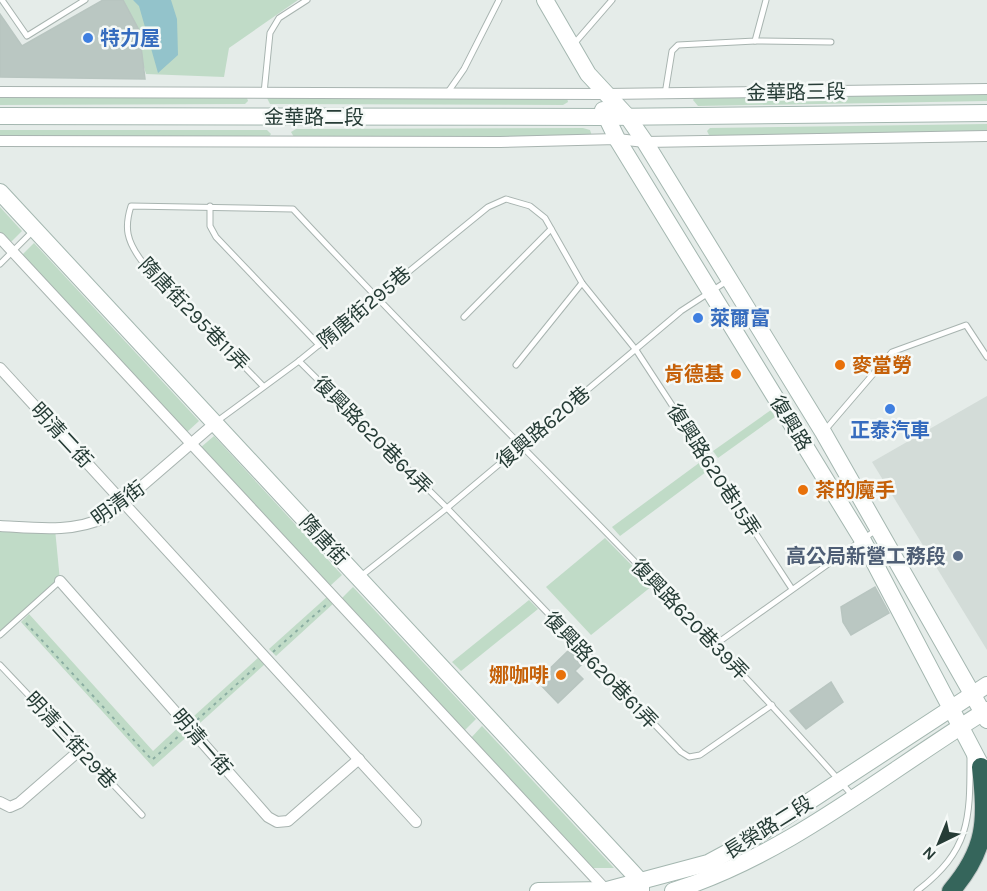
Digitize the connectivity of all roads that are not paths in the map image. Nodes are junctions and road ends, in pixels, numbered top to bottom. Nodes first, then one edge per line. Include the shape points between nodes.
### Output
1 (2, 0) edge
2 (85, 0) edge
3 (308, 0) edge
4 (499, 0) edge
5 (545, 0) edge
6 (612, 0) edge
7 (766, 0) edge
8 (755, 41) junction
9 (831, 42) dead end
10 (572, 46) junction
11 (987, 89) edge
12 (0, 92) edge
13 (448, 92) junction
14 (264, 93) junction
15 (599, 93) junction
16 (665, 94) junction
17 (987, 113) edge
18 (0, 116) edge
19 (627, 116) junction
20 (607, 117) junction
21 (987, 136) edge
22 (617, 140) junction
23 (0, 141) edge
24 (645, 142) junction
25 (0, 192) edge
26 (516, 201) joint
27 (210, 206) junction
28 (551, 229) junction
29 (35, 230) junction
30 (0, 238) edge
31 (12, 252) junction
32 (0, 264) edge
33 (729, 280) junction
34 (582, 283) junction
35 (711, 290) junction
36 (375, 297) junction
37 (464, 317) dead end
38 (319, 345) junction
39 (636, 350) junction
40 (987, 357) edge
41 (299, 361) junction
42 (516, 365) dead end
43 (0, 368) edge
44 (263, 386) junction
45 (215, 423) junction
46 (823, 432) junction
47 (191, 444) junction
48 (520, 446) junction
49 (123, 503) junction
50 (447, 508) junction
51 (0, 526) edge
52 (879, 528) junction
53 (862, 539) junction
54 (359, 578) junction
55 (60, 581) joint
56 (792, 589) junction
57 (0, 635) edge
58 (716, 644) junction
59 (0, 665) edge
60 (980, 690) edge
61 (772, 705) junction
62 (951, 707) junction
63 (986, 715) edge
64 (961, 726) junction
65 (970, 745) junction
66 (80, 750) junction
67 (359, 759) junction
68 (984, 772) edge
69 (840, 781) junction
70 (855, 798) junction
71 (0, 802) edge
72 (142, 815) dead end
73 (416, 822) dead end
74 (641, 886) edge
75 (538, 891) edge
76 (607, 891) edge
77 (673, 891) edge
78 (917, 891) edge
79 (951, 891) edge

1 - 2 lane via 27,36
3 - 14 lane, 金華路二段 via 279,18 270,33
4 - 13 lane
5 - 10 street, 復興路
6 - 10 lane
7 - 8 lane
8 - 9 lane
8 - 16 lane via 678,45 672,51
10 - 15 street, 復興路
11 - 16 street, 金華路三段
12 - 14 street, 金華路二段
13 - 14 street, 金華路二段
13 - 15 street, 金華路二段
15 - 16 street, 金華路三段
15 - 19 street, 復興路
15 - 20 street, 復興路
17 - 19 street, 金華路三段
18 - 20 street, 金華路二段
19 - 20 street, 金華路二段
19 - 24 street, 復興路
20 - 22 street, 復興路
21 - 24 street
22 - 23 street, 金華路二段
22 - 24 street
22 - 35 street, 復興路
24 - 33 street, 復興路
25 - 29 street, 隋唐街
26 - 28 lane, 復興路620巷15弄 via 545,218
26 - 36 lane, 隋唐街295巷 via 506,199 488,207
27 - 36 lane, 復興路620巷39弄 via 293,209
27 - 38 lane via 210,226 216,237
27 - 44 lane, 隋唐街295巷11弄 via 131,206 126,224 129,244
28 - 34 lane, 復興路620巷15弄
28 - 37 lane
29 - 31 lane
29 - 45 street, 隋唐街
30 - 31 street, 隋唐街
31 - 32 lane
31 - 47 street, 隋唐街
33 - 35 lane, 復興路620巷
33 - 46 street, 復興路
34 - 39 lane, 復興路620巷15弄
34 - 42 lane
35 - 39 lane, 復興路620巷
35 - 53 street, 復興路
36 - 38 lane, 隋唐街295巷
36 - 48 lane, 復興路620巷39弄
38 - 41 lane, 隋唐街295巷
39 - 48 lane, 復興路620巷
39 - 56 lane, 復興路620巷15弄
40 - 46 lane via 966,325 892,352
41 - 44 lane, 隋唐街295巷
41 - 50 lane, 復興路620巷64弄
43 - 49 street, 明清二街
44 - 45 lane, 隋唐街295巷
45 - 47 street, 明清街
45 - 54 street, 隋唐街
46 - 52 street, 復興路
47 - 49 street, 明清街
47 - 76 street, 隋唐街
48 - 50 lane, 復興路620巷
48 - 58 lane, 復興路620巷39弄
49 - 51 street, 明清街 via 87,526
49 - 67 street
50 - 54 lane, 復興路620巷
50 - 61 lane, 復興路620巷61弄 via 689,758 700,755
52 - 53 lane
52 - 60 street, 復興路
53 - 56 lane
53 - 62 street, 復興路
54 - 74 street, 隋唐街
55 - 57 lane
55 - 67 street, 明清一街 via 268,818 288,821
56 - 58 lane
58 - 61 lane, 復興路620巷39弄
59 - 66 lane, 明清三街29巷
60 - 62 street, 長榮路二段
60 - 63 street, 復興路
61 - 69 lane, 復興路620巷39弄
62 - 64 street, 復興路
62 - 69 street, 長榮路二段
63 - 64 street, 長榮路二段
64 - 65 street, 復興路
64 - 70 street, 長榮路二段
65 - 68 street, 復興路
65 - 78 lane via 971,799 961,844
66 - 71 street via 19,803 10,807
66 - 72 lane, 明清三街29巷
67 - 73 street
68 - 79 highway via 985,836 976,860
69 - 70 lane, 復興路620巷39弄
69 - 74 street, 長榮路二段 via 747,843
70 - 77 street, 長榮路二段 via 758,856 712,879
74 - 76 street, 長榮路二段
75 - 76 street, 長榮路二段

